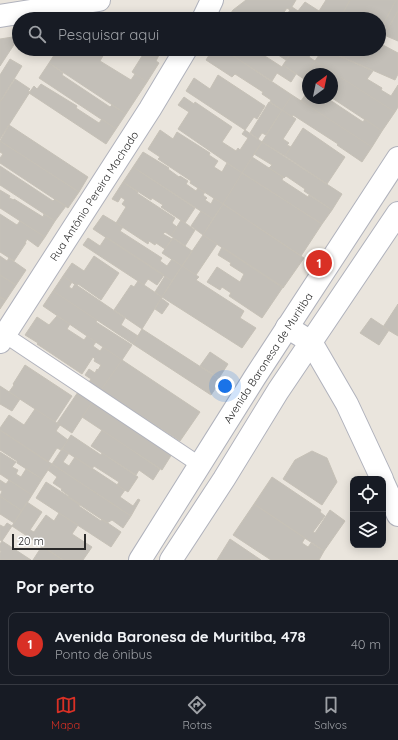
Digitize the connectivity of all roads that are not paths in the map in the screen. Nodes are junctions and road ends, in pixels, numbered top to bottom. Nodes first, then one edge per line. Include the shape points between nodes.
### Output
1 (99, 0) edge
2 (212, 0) edge
3 (25, 12) edge
4 (206, 12) edge
5 (12, 14) edge
6 (0, 16) edge
7 (182, 56) edge
8 (398, 158) edge
9 (398, 213) edge
10 (287, 327) junction
11 (3, 339) edge
12 (311, 342) junction
13 (200, 465) junction
14 (381, 476) edge
15 (386, 489) edge
16 (398, 515) edge
17 (140, 560) edge
18 (171, 560) edge

1 - 3 main road
2 - 4 main road
5 - 6 main road
7 - 11 main road, Rua Antônio Pereira Machado
8 - 10 main road, Avenida Baronesa de Muritiba
9 - 12 main road
10 - 12 main road
10 - 13 main road, Avenida Baronesa de Muritiba
11 - 13 lane
12 - 14 main road via 347,404
12 - 18 main road
13 - 17 main road, Avenida Baronesa de Muritiba
15 - 16 main road

